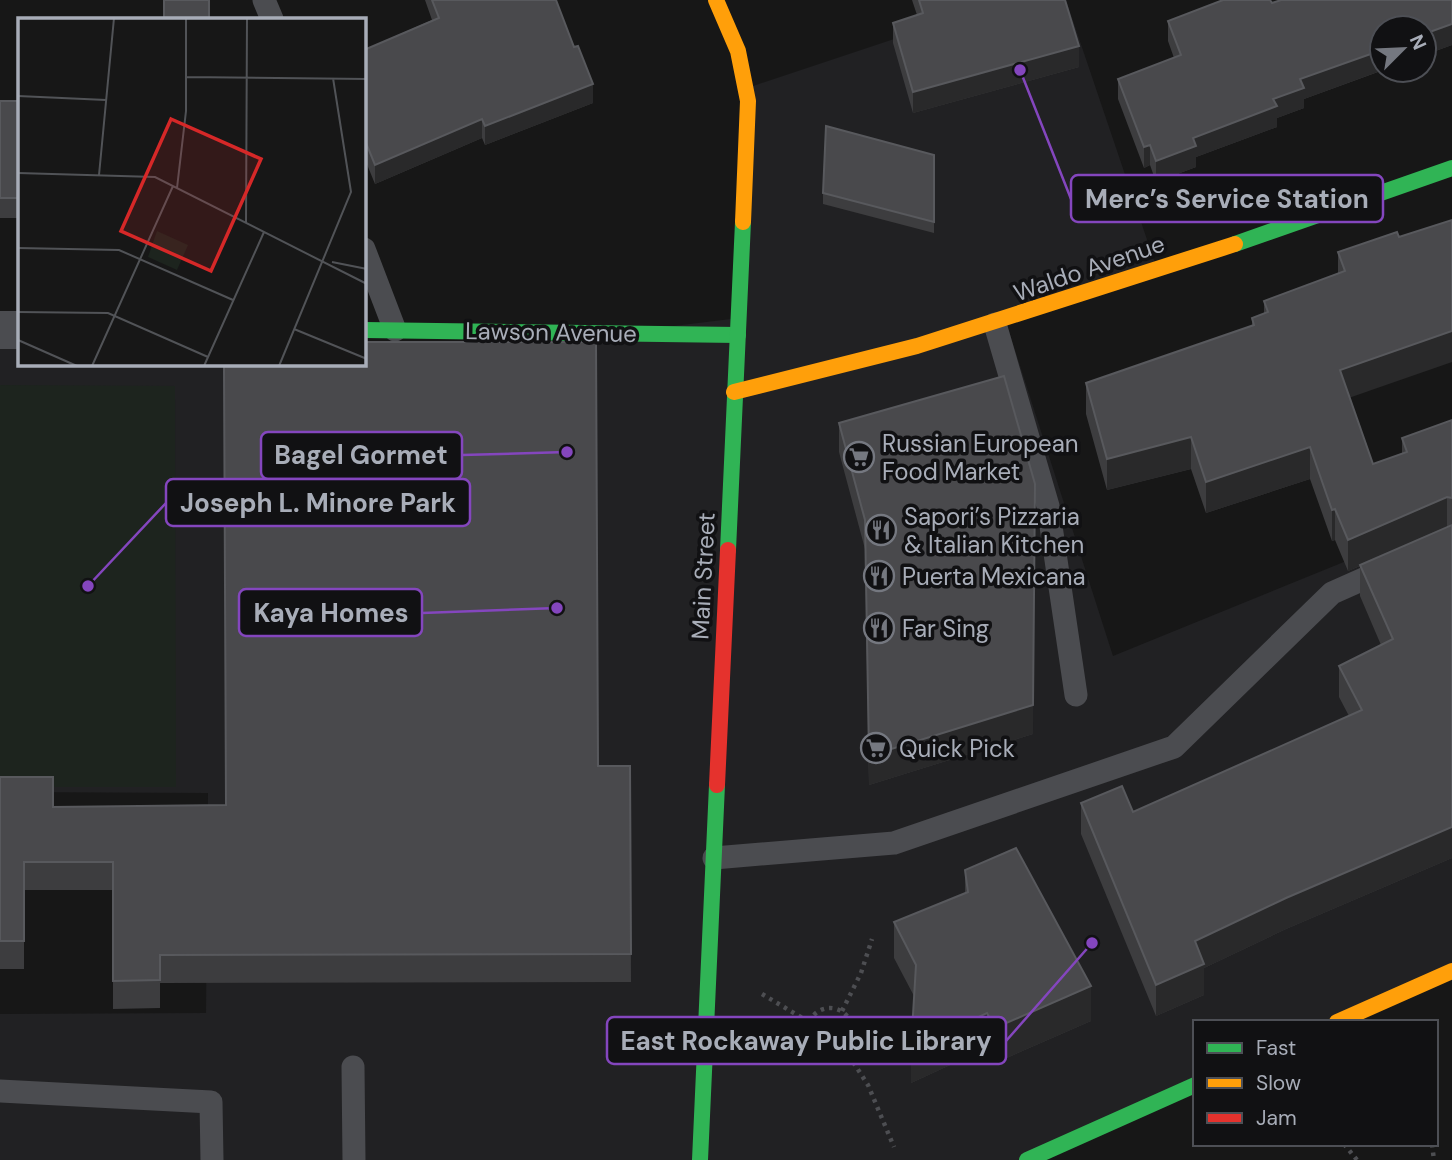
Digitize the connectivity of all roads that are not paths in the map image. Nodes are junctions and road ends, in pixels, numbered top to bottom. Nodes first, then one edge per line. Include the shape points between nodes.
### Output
1 (264, 0) edge
2 (716, 0) edge
3 (272, 18) edge
4 (1452, 168) edge
5 (366, 254) edge
6 (995, 324) junction
7 (0, 330) edge
8 (18, 330) edge
9 (366, 330) edge
10 (395, 330) junction
11 (738, 335) junction
12 (734, 392) junction
13 (1404, 561) edge
14 (1076, 695) dead end
15 (714, 858) junction
16 (1452, 971) edge
17 (1342, 1020) edge
18 (353, 1067) dead end
19 (1193, 1086) edge
20 (0, 1091) edge
21 (212, 1160) edge
22 (354, 1160) edge
23 (699, 1160) edge
24 (1027, 1160) edge

1 - 3 lane
2 - 11 main road, Main Street via 738,51 748,101
4 - 6 main road, Waldo Avenue
5 - 10 lane
6 - 12 main road, Waldo Avenue via 820,374
6 - 14 lane via 1048,506
7 - 8 street
9 - 10 main road, Lawson Avenue
10 - 11 main road, Lawson Avenue
11 - 12 main road, Main Street
12 - 15 main road, Main Street
13 - 15 lane via 1332,593 1174,747 894,843
15 - 23 main road, Main Street
16 - 17 main road
18 - 22 lane
19 - 24 main road
20 - 21 lane via 211,1102

